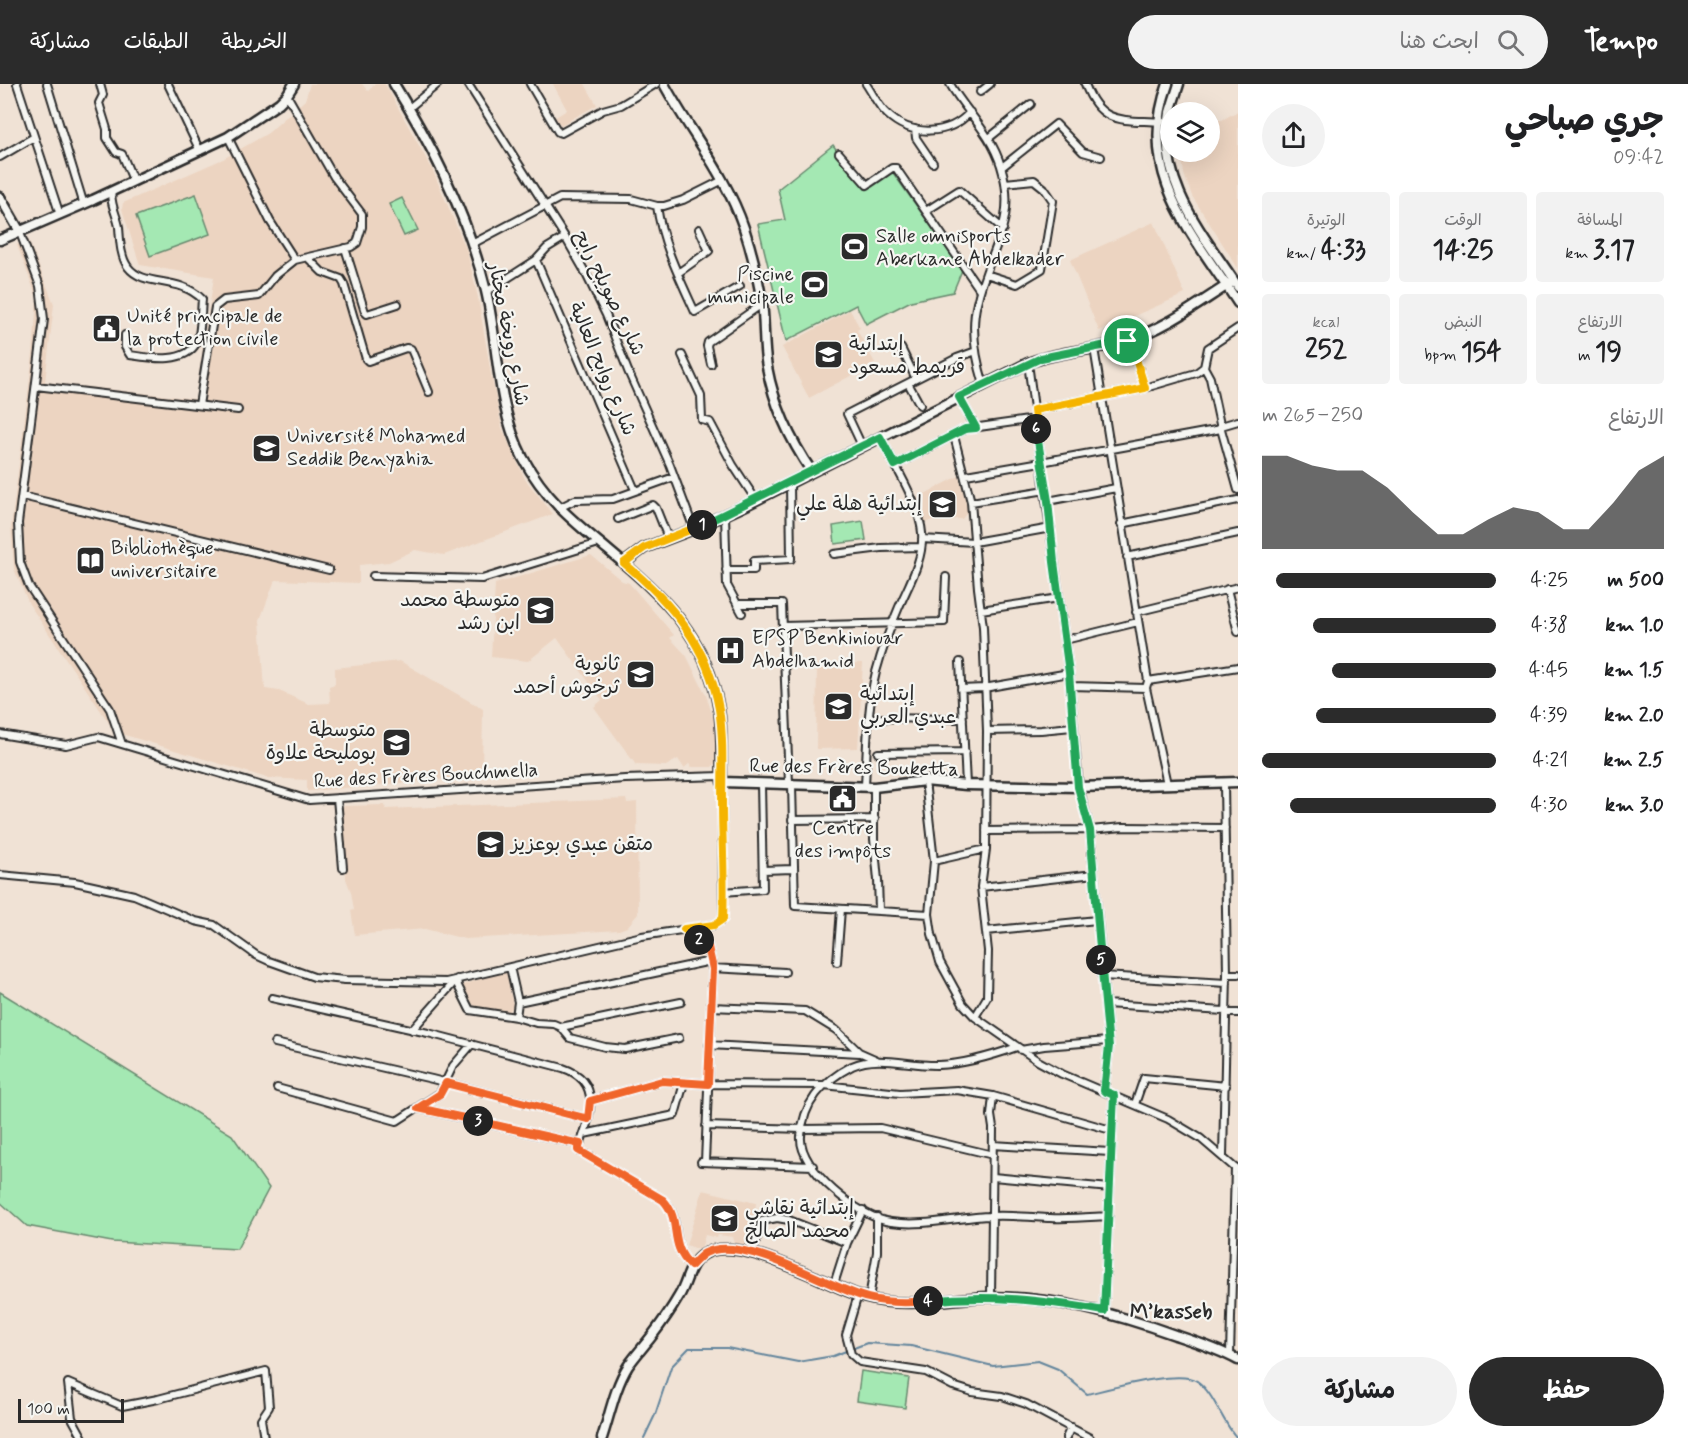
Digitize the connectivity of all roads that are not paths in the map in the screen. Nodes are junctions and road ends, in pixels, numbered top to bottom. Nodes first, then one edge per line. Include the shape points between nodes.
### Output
1 (17, 84) edge
2 (46, 84) edge
3 (100, 84) edge
4 (168, 84) edge
5 (294, 84) edge
6 (394, 84) edge
7 (438, 84) edge
8 (468, 84) edge
9 (530, 84) edge
10 (656, 84) edge
11 (664, 84) edge
12 (866, 84) edge
13 (950, 84) edge
14 (990, 84) edge
15 (1085, 84) edge
16 (1168, 84) edge
17 (1179, 84) edge
18 (980, 92) dead end
19 (287, 95) junction
20 (1173, 102) edge
21 (1031, 104) dead end
22 (409, 108) junction
23 (970, 111) junction
24 (1159, 121) junction
25 (915, 129) junction
26 (34, 137) junction
27 (228, 137) junction
28 (989, 138) junction
29 (200, 151) junction
30 (839, 153) dead end
31 (0, 157) edge
32 (1101, 157) dead end
33 (1170, 162) edge
34 (933, 163) dead end
35 (1002, 167) junction
36 (133, 180) junction
37 (723, 180) junction
38 (1005, 183) junction
39 (112, 191) junction
40 (1, 200) edge
41 (84, 205) junction
42 (544, 206) junction
43 (657, 207) junction
44 (926, 212) junction
45 (60, 215) junction
46 (699, 229) dead end
47 (1003, 229) junction
48 (19, 231) junction
49 (565, 237) junction
50 (0, 240) edge
51 (472, 244) junction
52 (345, 248) junction
53 (308, 258) junction
54 (296, 260) junction
55 (537, 260) junction
56 (678, 273) junction
57 (986, 274) junction
58 (1233, 285) edge
59 (740, 286) dead end
60 (980, 290) junction
61 (486, 292) junction
62 (1238, 303) edge
63 (398, 304) dead end
64 (762, 304) junction
65 (1238, 328) edge
66 (125, 335) dead end
67 (1130, 340) junction
68 (901, 348) dead end
69 (1094, 348) junction
70 (976, 351) junction
71 (682, 355) dead end
72 (1028, 363) junction
73 (711, 364) dead end
74 (1204, 367) junction
75 (916, 379) junction
76 (908, 383) junction
77 (984, 385) junction
78 (36, 386) junction
79 (1145, 388) junction
80 (429, 392) dead end
81 (959, 397) junction
82 (1101, 397) junction
83 (199, 405) junction
84 (920, 405) dead end
85 (238, 410) dead end
86 (1034, 410) junction
87 (1035, 419) junction
88 (1238, 421) edge
89 (976, 428) junction
90 (1221, 428) junction
91 (954, 436) junction
92 (880, 437) junction
93 (862, 446) junction
94 (1109, 449) junction
95 (1041, 462) junction
96 (895, 465) junction
97 (812, 472) junction
98 (1235, 472) edge
99 (966, 475) junction
100 (675, 477) junction
101 (790, 483) junction
102 (1116, 488) junction
103 (635, 490) junction
104 (1046, 490) junction
105 (1238, 490) edge
106 (22, 496) junction
107 (756, 500) junction
108 (1238, 500) edge
109 (1048, 501) junction
110 (971, 502) junction
111 (559, 508) junction
112 (725, 514) junction
113 (618, 519) dead end
114 (1122, 524) junction
115 (1051, 528) junction
116 (694, 529) junction
117 (1238, 533) edge
118 (668, 538) junction
119 (922, 539) junction
120 (974, 542) junction
121 (599, 543) junction
122 (921, 547) junction
123 (834, 554) dead end
124 (1127, 557) junction
125 (624, 563) junction
126 (329, 570) dead end
127 (726, 570) junction
128 (374, 576) dead end
129 (946, 577) dead end
130 (1238, 586) edge
131 (1227, 589) junction
132 (1059, 598) junction
133 (737, 604) junction
134 (981, 610) junction
135 (1136, 612) junction
136 (742, 613) dead end
137 (1138, 622) junction
138 (892, 624) junction
139 (783, 626) junction
140 (1238, 632) edge
141 (1065, 640) junction
142 (960, 662) dead end
143 (1238, 667) edge
144 (1069, 673) junction
145 (1147, 685) junction
146 (1071, 686) junction
147 (984, 688) junction
148 (961, 689) junction
149 (869, 718) junction
150 (963, 718) junction
151 (1072, 727) junction
152 (987, 731) junction
153 (0, 734) edge
154 (122, 744) junction
155 (964, 752) junction
156 (878, 753) dead end
157 (722, 779) junction
158 (925, 781) junction
159 (1238, 782) edge
160 (761, 784) junction
161 (1167, 784) junction
162 (1224, 784) junction
163 (791, 785) junction
164 (966, 785) junction
165 (987, 786) junction
166 (870, 787) junction
167 (1078, 787) junction
168 (337, 798) junction
169 (874, 819) junction
170 (792, 820) junction
171 (1225, 828) junction
172 (1090, 830) junction
173 (986, 831) junction
174 (986, 849) junction
175 (934, 861) junction
176 (344, 868) dead end
177 (793, 869) junction
178 (762, 870) junction
179 (1094, 874) junction
180 (0, 875) edge
181 (981, 887) junction
182 (723, 892) junction
183 (841, 909) junction
184 (879, 910) junction
185 (929, 914) junction
186 (1097, 920) junction
187 (684, 929) junction
188 (986, 931) junction
189 (837, 963) dead end
190 (712, 964) junction
191 (510, 967) junction
192 (785, 972) dead end
193 (1227, 974) junction
194 (1238, 974) edge
195 (1102, 976) junction
196 (458, 979) junction
197 (1227, 982) junction
198 (272, 998) dead end
199 (518, 1002) junction
200 (681, 1002) dead end
201 (1105, 1004) junction
202 (711, 1007) junction
203 (1226, 1012) junction
204 (1238, 1013) edge
205 (516, 1017) junction
206 (975, 1017) junction
207 (561, 1027) junction
208 (412, 1030) junction
209 (679, 1038) dead end
210 (1108, 1041) junction
211 (275, 1043) dead end
212 (472, 1044) junction
213 (709, 1045) junction
214 (1019, 1049) junction
215 (859, 1052) junction
216 (880, 1061) junction
217 (863, 1062) junction
218 (446, 1083) junction
219 (684, 1083) junction
220 (708, 1084) junction
221 (824, 1085) junction
222 (1226, 1086) junction
223 (277, 1088) dead end
224 (1104, 1091) junction
225 (1114, 1095) junction
226 (993, 1096) junction
227 (590, 1101) junction
228 (1135, 1104) junction
229 (418, 1108) junction
230 (588, 1119) junction
231 (706, 1126) junction
232 (802, 1129) junction
233 (1111, 1130) junction
234 (584, 1134) junction
235 (580, 1144) junction
236 (993, 1144) junction
237 (1110, 1152) junction
238 (993, 1155) junction
239 (1223, 1157) junction
240 (813, 1166) junction
241 (1236, 1168) edge
242 (993, 1177) junction
243 (1110, 1188) junction
244 (1236, 1203) edge
245 (863, 1210) junction
246 (992, 1216) junction
247 (1109, 1216) junction
248 (877, 1217) junction
249 (847, 1243) junction
250 (752, 1253) junction
251 (691, 1266) junction
252 (834, 1284) junction
253 (858, 1295) junction
254 (991, 1297) junction
255 (869, 1298) junction
256 (1104, 1311) junction
257 (1234, 1358) edge
258 (1071, 1427) junction
259 (80, 1436) edge
260 (264, 1438) edge
261 (602, 1438) edge
262 (1066, 1438) edge
263 (1090, 1438) edge

1 - 26 street
2 - 41 street
3 - 36 street via 103,95 99,104 108,138 116,152 122,154
4 - 29 street
5 - 19 main road
6 - 22 main road, شارع رويخة مختار
7 - 22 street
8 - 42 street, شارع صويلح رابح
9 - 10 street via 561,133
11 - 37 main road
12 - 25 street via 888,115
13 - 23 street
14 - 18 street
15 - 24 street via 1106,114 1127,122
16 - 24 main road
17 - 20 main road
19 - 27 main road
19 - 52 street via 334,177 362,214 360,239
21 - 28 street
22 - 51 main road, شارع رويخة مختار via 438,163
23 - 25 street via 945,129
23 - 28 street
24 - 58 main road via 1159,155 1169,192 1190,230
25 - 34 street via 916,138
26 - 31 street
26 - 45 street
27 - 29 main road
27 - 54 street via 270,221
28 - 35 street
29 - 36 main road
30 - 44 street via 867,184 896,168
32 - 35 street via 1083,152 1056,124
33 - 58 main road via 1179,194
35 - 38 street
36 - 39 main road
37 - 43 street via 670,206
37 - 64 main road via 744,227
38 - 47 street
38 - 57 street via 1034,180 1053,201 1042,269 1017,284
39 - 41 main road
39 - 66 street via 121,250 128,267 143,279 172,282 193,290 202,299 197,342 187,353 171,358 130,355
40 - 48 main road
41 - 45 main road
42 - 43 street via 564,198 631,199
42 - 49 street, شارع صويلح رابح
42 - 51 street
43 - 56 street
44 - 47 street via 959,190
44 - 60 street
45 - 48 main road
46 - 56 street via 709,251
47 - 57 street
48 - 50 main road
48 - 78 street via 43,301
49 - 55 street
49 - 100 street, شارع صويلح رابح via 606,315
51 - 61 main road, شارع رويخة مختار
52 - 53 street
52 - 63 street via 365,312
53 - 54 street
53 - 80 street via 322,272 344,284 366,359 411,350
54 - 83 street via 275,276 259,296 224,300 215,307
55 - 61 street
55 - 103 street, شارع روابح العالية
56 - 59 street via 695,312
57 - 60 street
58 - 62 main road
58 - 67 main road
60 - 70 street via 975,314
61 - 111 main road, شارع رويخة مختار via 508,421 532,473
64 - 73 street via 708,342
64 - 97 main road via 772,387 787,429
65 - 74 street via 1208,348
67 - 69 main road
67 - 79 street
68 - 75 street
69 - 72 main road
69 - 82 street
70 - 75 street
70 - 77 street
71 - 107 street via 701,396 702,420 710,422
72 - 77 main road
72 - 86 street
74 - 79 street via 1196,374
74 - 90 street
75 - 76 street
76 - 84 street
76 - 93 street via 847,414
77 - 81 main road
78 - 83 street
78 - 106 street
79 - 82 street
81 - 89 street
81 - 92 main road
82 - 86 street
82 - 94 street
83 - 85 street
86 - 87 street
87 - 89 street
87 - 95 street
88 - 90 street
89 - 91 street
90 - 94 street
90 - 98 street
91 - 96 street
91 - 99 street
92 - 93 main road
92 - 96 street
93 - 97 main road
94 - 95 street
94 - 102 street
95 - 99 street
95 - 104 street
96 - 119 street via 920,520
97 - 101 main road
98 - 105 street
99 - 110 street
100 - 103 street
100 - 116 street, شارع صويلح رابح
101 - 107 main road
101 - 127 street via 791,559 754,561 754,570
102 - 109 street
102 - 114 street
103 - 111 street via 613,499 575,500
104 - 109 street
104 - 110 street
106 - 126 street
106 - 154 street via 18,541 25,578 110,709
107 - 112 main road
108 - 114 street
109 - 115 street
110 - 120 street
111 - 121 main road, شارع رويخة مختار
112 - 116 main road
112 - 127 street
113 - 118 street via 653,505
114 - 124 street
115 - 120 street
115 - 132 street
116 - 118 main road
117 - 124 street
118 - 125 main road via 644,548
119 - 120 street
119 - 122 street
120 - 134 street
121 - 125 main road, شارع رويخة مختار
121 - 128 street via 483,579
122 - 123 street
122 - 138 street
124 - 135 street
125 - 157 main road, شارع رويخة مختار via 668,603 703,657 719,708
127 - 133 street via 726,585
129 - 138 street via 944,622
130 - 131 street
131 - 135 street
131 - 140 street
132 - 134 street
132 - 141 street
133 - 136 street
133 - 139 street via 782,604
134 - 147 street
135 - 137 street
137 - 141 street
137 - 145 street
138 - 139 street
138 - 149 street via 876,671
139 - 163 street
141 - 144 street
142 - 148 street
143 - 145 street
144 - 146 street
144 - 147 street
145 - 146 street
145 - 161 street
146 - 151 street
147 - 148 street
147 - 152 street
148 - 150 street
149 - 150 street
149 - 166 street
150 - 155 street
151 - 152 street
151 - 167 street
152 - 165 street
153 - 154 street, Rue des Frères Bouchmella via 62,745 99,738
154 - 168 street, Rue des Frères Bouchmella via 309,800
155 - 156 street
155 - 164 street
157 - 160 main road, Rue des Frères Bouketta
157 - 168 street, Rue des Frères Bouchmella via 635,779
157 - 182 street
158 - 164 main road, Rue des Frères Bouketta
158 - 166 main road, Rue des Frères Bouketta
158 - 175 street
159 - 162 main road, Rue des Frères Bouketta
160 - 163 main road, Rue des Frères Bouketta
160 - 178 street
161 - 162 main road, Rue des Frères Bouketta
161 - 167 main road, Rue des Frères Bouketta
162 - 171 street
163 - 166 main road, Rue des Frères Bouketta
163 - 170 street
164 - 165 main road, Rue des Frères Bouketta
165 - 167 main road, Rue des Frères Bouketta
165 - 173 street
166 - 169 street
167 - 172 street
168 - 176 street
169 - 170 street
169 - 184 street
170 - 177 street
171 - 172 street
171 - 193 street
172 - 173 street
172 - 179 street
173 - 174 street
174 - 175 street
174 - 181 street
175 - 185 street
177 - 178 street
177 - 183 street via 796,908
178 - 182 street via 763,889
179 - 181 street
179 - 186 street
180 - 196 street via 83,883 134,895 214,925 256,955 314,977 416,983
181 - 188 street
182 - 187 street via 723,919 714,925
183 - 184 street
183 - 189 street
184 - 185 street
185 - 206 street via 940,962
186 - 188 street
186 - 195 street
187 - 190 street via 708,947
187 - 191 street
188 - 206 street via 987,997
190 - 192 street
190 - 199 street
190 - 202 street
191 - 196 street
191 - 199 street
193 - 194 street
193 - 197 street
195 - 197 street
195 - 201 street
196 - 205 street via 470,1010
196 - 208 street
197 - 203 street
198 - 208 street
199 - 205 street
200 - 207 street
201 - 203 street
201 - 210 street
202 - 213 street
202 - 215 street via 805,1011 836,1030
203 - 204 street
203 - 222 street
205 - 207 street
206 - 214 street
207 - 209 street via 570,1038 625,1049
208 - 212 street
210 - 214 street
210 - 224 street
211 - 218 street
212 - 218 street via 453,1066
212 - 227 street via 571,1070 587,1085
213 - 215 street
213 - 220 street
214 - 216 street via 937,1065
214 - 224 street via 1062,1074
215 - 216 street
215 - 217 street
216 - 217 street
217 - 221 street
218 - 229 street via 440,1094
218 - 230 street
219 - 220 street
219 - 227 street via 662,1081
219 - 234 street via 675,1115
220 - 221 street
220 - 231 street
221 - 226 street via 900,1093 957,1090
221 - 232 street via 809,1102
222 - 228 street via 1144,1078
222 - 239 street
223 - 229 street via 397,1121
224 - 225 street
225 - 228 street
225 - 233 street
226 - 233 street
226 - 236 street
227 - 230 street
228 - 239 street via 1200,1138
229 - 235 street
230 - 234 street
231 - 232 street
231 - 240 street via 703,1162
232 - 238 street via 880,1128
232 - 240 street via 801,1146
233 - 237 street
234 - 235 street
235 - 251 street via 578,1150 671,1208 676,1244
236 - 237 street
236 - 238 street
237 - 243 street
238 - 242 street
239 - 241 street
240 - 245 street via 829,1187
241 - 244 street
242 - 243 street
242 - 246 street
243 - 247 street
244 - 257 street
245 - 248 street
245 - 249 street
246 - 247 street
246 - 248 street via 922,1222 890,1222
246 - 254 street
247 - 256 street
248 - 255 street via 877,1252
249 - 250 street via 777,1218 762,1221
249 - 252 street
250 - 251 main road via 712,1251
250 - 252 main road
251 - 261 main road via 681,1293 662,1324 628,1365
252 - 253 main road
253 - 255 main road
253 - 258 street via 846,1335 851,1354 860,1362 926,1372 953,1386 1026,1404
254 - 255 main road via 914,1302
254 - 256 main road via 1048,1300
256 - 257 main road
258 - 262 street
258 - 263 street
259 - 260 street via 72,1418 68,1383 122,1406 266,1371 269,1407 261,1419

